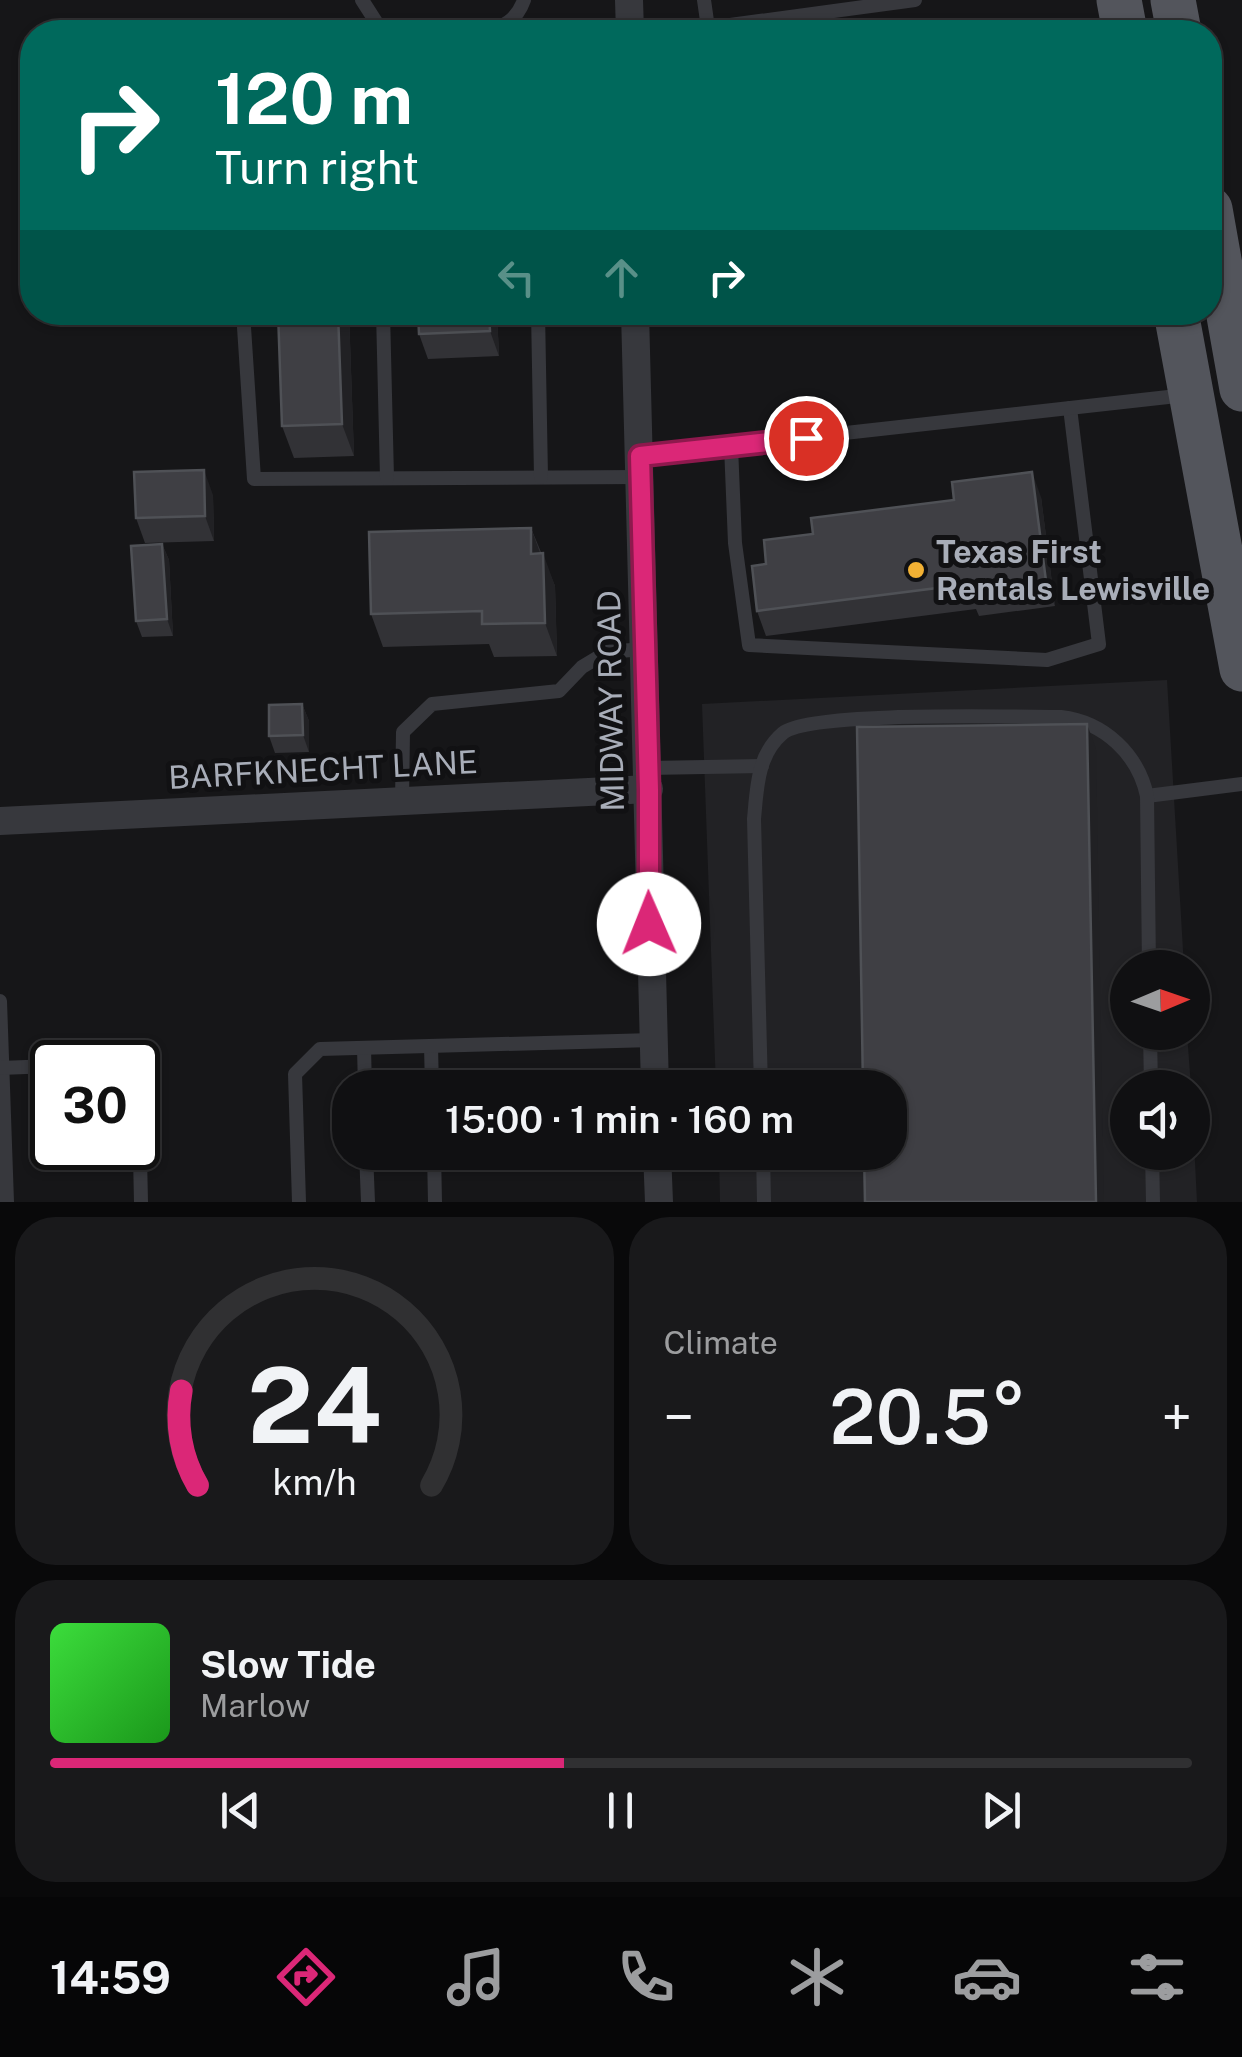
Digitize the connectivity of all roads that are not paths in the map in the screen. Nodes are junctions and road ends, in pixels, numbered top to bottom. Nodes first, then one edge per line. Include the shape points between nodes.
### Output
1 (915, 0) edge
2 (767, 20) edge
3 (1222, 276) edge
4 (244, 325) edge
5 (383, 325) edge
6 (538, 325) edge
7 (636, 325) edge
8 (1178, 325) edge
9 (1242, 389) edge
10 (1191, 394) junction
11 (1070, 408) junction
12 (731, 446) junction
13 (640, 467) junction
14 (541, 477) junction
15 (387, 478) junction
16 (645, 649) junction
17 (1242, 669) edge
18 (762, 766) junction
19 (649, 779) junction
20 (1242, 784) edge
21 (1146, 796) junction
22 (402, 802) junction
23 (0, 821) edge
24 (1149, 950) edge
25 (0, 1001) edge
26 (653, 1040) junction
27 (431, 1046) junction
28 (364, 1048) junction
29 (30, 1067) edge
30 (1, 1068) edge
31 (365, 1070) edge
32 (432, 1070) edge
33 (654, 1070) edge
34 (761, 1070) edge
35 (141, 1170) edge
36 (367, 1170) edge
37 (434, 1170) edge
38 (658, 1170) edge
39 (763, 1170) edge
40 (1152, 1170) edge
41 (7, 1202) edge
42 (142, 1202) edge
43 (298, 1202) edge
44 (368, 1202) edge
45 (435, 1202) edge
46 (659, 1202) edge
47 (764, 1202) edge
48 (1153, 1202) edge

1 - 2 lane
3 - 9 main road
4 - 15 lane via 254,478
5 - 15 lane
6 - 14 lane
7 - 13 street, MIDWAY ROAD
8 - 10 main road
10 - 11 lane
10 - 17 main road
11 - 12 lane
11 - 12 lane via 1099,644 1047,660 749,645
12 - 13 lane
13 - 14 lane
13 - 16 street, MIDWAY ROAD
14 - 15 lane
16 - 19 street, MIDWAY ROAD
16 - 22 lane via 607,652 560,691 432,704 403,732
18 - 19 lane
18 - 21 lane via 787,730 816,722 1075,718 1118,744 1142,775
18 - 34 lane via 754,820
19 - 22 street, BARFKNECHT LANE
19 - 26 street, MIDWAY ROAD
20 - 21 lane
21 - 24 lane
22 - 23 street, BARFKNECHT LANE
25 - 30 lane
26 - 27 lane
26 - 33 street, MIDWAY ROAD
27 - 28 lane
27 - 32 lane
28 - 31 lane
28 - 43 lane via 320,1050 295,1074
29 - 30 lane
30 - 41 lane
35 - 42 lane
36 - 44 lane
37 - 45 lane
38 - 46 street
39 - 47 lane
40 - 48 lane

